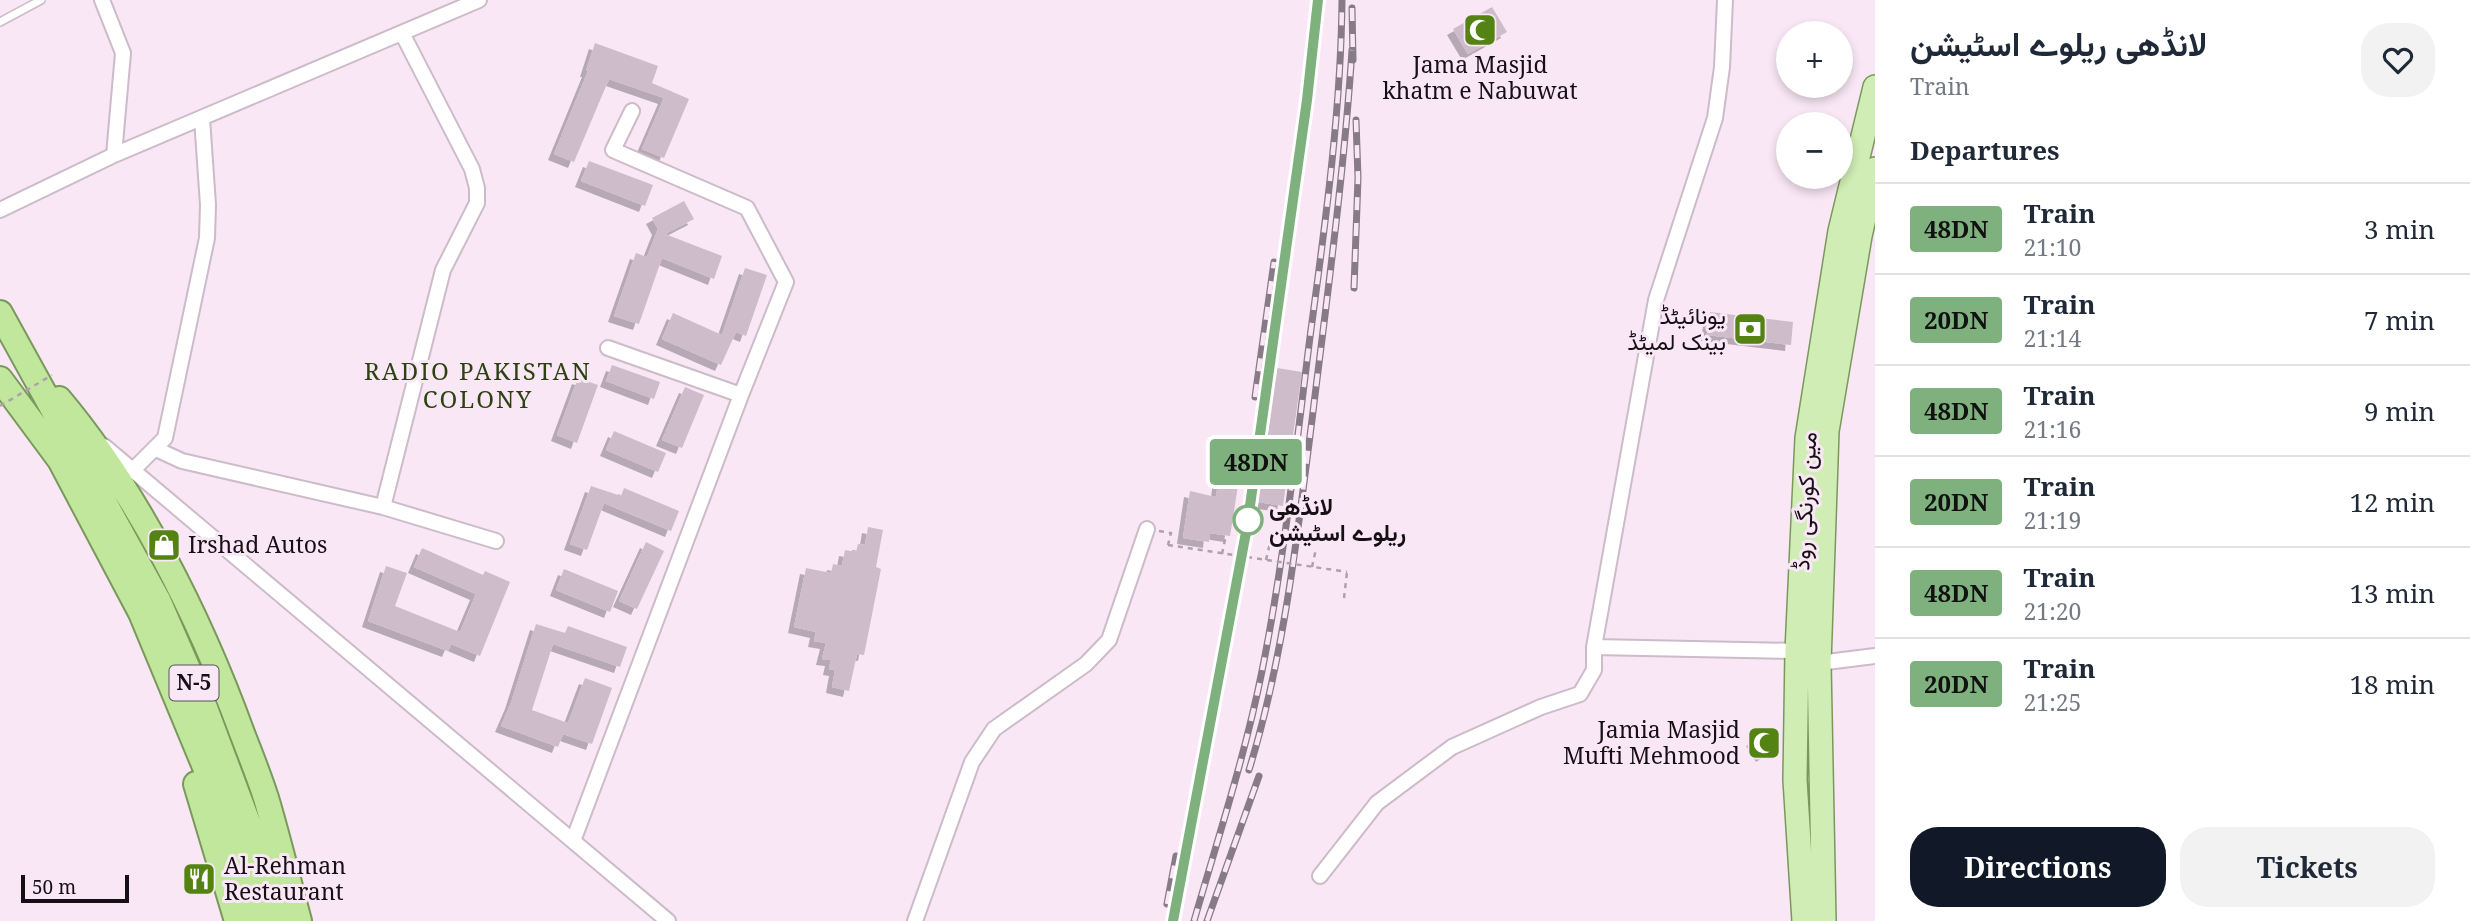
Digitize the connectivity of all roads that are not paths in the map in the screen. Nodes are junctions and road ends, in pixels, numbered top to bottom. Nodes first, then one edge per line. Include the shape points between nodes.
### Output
1 (41, 0) edge
2 (102, 0) edge
3 (479, 0) edge
4 (1726, 0) edge
5 (0, 22) edge
6 (402, 33) junction
7 (1875, 87) edge
8 (632, 111) dead end
9 (202, 118) junction
10 (114, 155) junction
11 (1875, 169) edge
12 (0, 210) edge
13 (0, 313) edge
14 (608, 348) dead end
15 (41, 371) junction
16 (3, 394) edge
17 (741, 395) junction
18 (84, 429) junction
19 (156, 449) junction
20 (69, 459) junction
21 (133, 470) junction
22 (383, 507) junction
23 (1147, 528) dead end
24 (496, 541) dead end
25 (1594, 647) junction
26 (1797, 651) junction
27 (1875, 656) edge
28 (1819, 663) junction
29 (573, 841) junction
30 (1320, 876) dead end
31 (237, 921) edge
32 (254, 921) edge
33 (278, 921) edge
34 (299, 921) edge
35 (668, 921) edge
36 (915, 921) edge
37 (1804, 921) edge
38 (1824, 921) edge

1 - 5 lane
2 - 10 street via 123,53
3 - 6 street
4 - 25 street via 1715,118 1656,300
6 - 9 street
6 - 22 street via 472,169 477,203 443,270
7 - 26 main road, مین کورنگی روڈ via 1840,231 1807,438
8 - 17 street via 613,150 747,208 786,282
9 - 10 street
9 - 19 street via 207,239 165,438
10 - 12 street
11 - 28 main road, مین کورنگی روڈ via 1827,431
13 - 15 highway, N-5
14 - 17 street
15 - 18 highway
15 - 20 highway, N-5
16 - 20 highway, N-5
16 - 31 highway via 127,621 200,796
17 - 29 street
18 - 21 street
18 - 34 highway via 142,519 224,683 266,796
19 - 21 street
19 - 22 street via 181,461
20 - 32 highway, N-5 via 141,613 222,808 244,872
20 - 33 highway, N-5 via 158,600 256,844
21 - 29 street
22 - 24 street
23 - 36 street via 1109,640 1086,664 994,729 978,751
25 - 26 street
25 - 30 street via 1594,670 1580,694 1452,747 1377,803
26 - 37 main road, مین کورنگی روڈ via 1795,780
27 - 28 street
28 - 38 main road, مین کورنگی روڈ
29 - 35 street

